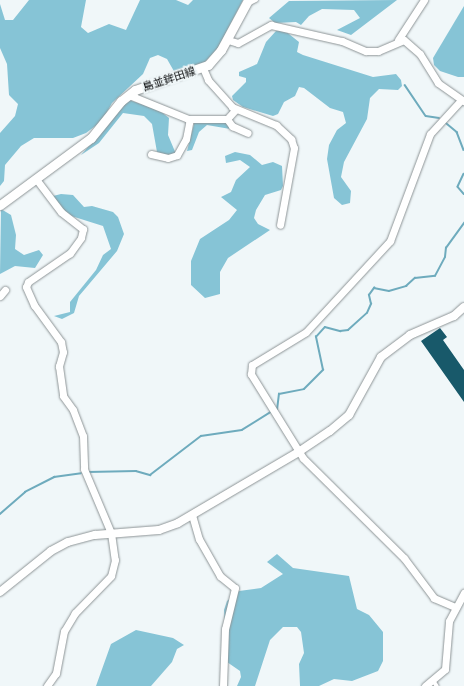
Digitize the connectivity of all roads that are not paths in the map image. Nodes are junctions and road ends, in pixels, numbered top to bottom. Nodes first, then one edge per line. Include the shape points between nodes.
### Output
1 (256, 0) edge
2 (424, 0) edge
3 (247, 2) edge
4 (228, 40) junction
5 (398, 40) junction
6 (203, 68) junction
7 (129, 95) junction
8 (462, 100) edge
9 (236, 109) junction
10 (190, 119) junction
11 (227, 119) junction
12 (248, 133) dead end
13 (151, 154) dead end
14 (36, 179) junction
15 (0, 205) edge
16 (280, 225) dead end
17 (5, 290) dead end
18 (0, 296) edge
19 (464, 307) edge
20 (300, 451) junction
21 (192, 515) junction
22 (111, 534) junction
23 (0, 592) edge
24 (464, 593) edge
25 (455, 607) junction
26 (435, 683) edge
27 (47, 686) edge
28 (223, 686) edge
29 (425, 686) edge

1 - 3 lane
2 - 5 street
3 - 4 main road, 島並鉾田線
4 - 5 street via 238,42 271,25 342,41 366,51 384,49
4 - 6 main road, 島並鉾田線
5 - 8 street via 404,40 415,48 438,83
6 - 7 main road, 島並鉾田線
6 - 9 street via 208,80
7 - 10 street via 177,117
7 - 14 main road, 島並鉾田線 via 91,138
8 - 20 street via 430,134 386,246 306,332 252,365 251,374
9 - 11 street
9 - 16 street via 276,125 293,143
10 - 11 street
10 - 13 street via 186,139 177,155 168,158
11 - 12 street via 232,126
14 - 15 main road, 島並鉾田線
14 - 22 street via 61,212 83,229 81,238 70,253 28,282 26,287 34,305 61,342 63,352 59,368 63,396 74,410 83,436 84,469
17 - 18 street
19 - 20 street via 454,316 410,335 381,357 349,415
20 - 21 street
20 - 25 street via 365,523 404,558 434,598
21 - 22 street via 159,530
21 - 28 street via 199,539 220,576 234,588 225,629
22 - 23 street via 68,542 51,551
22 - 27 street via 115,568 66,628 56,672
24 - 25 street
25 - 26 street via 449,621 447,663
26 - 29 street

